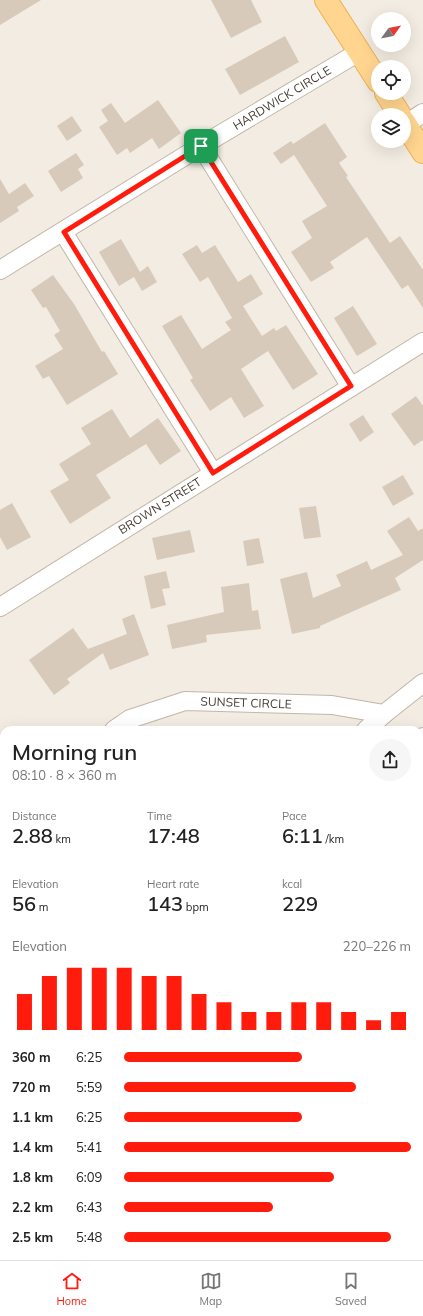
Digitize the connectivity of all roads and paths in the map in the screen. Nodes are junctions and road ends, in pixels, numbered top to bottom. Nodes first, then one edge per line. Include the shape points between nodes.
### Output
1 (326, 0) edge
2 (359, 52) junction
3 (371, 70) edge
4 (392, 100) edge
5 (399, 108) edge
6 (411, 125) edge
7 (201, 146) junction
8 (423, 152) edge
9 (64, 232) junction
10 (0, 270) edge
11 (423, 342) edge
12 (351, 386) junction
13 (213, 473) junction
14 (0, 607) edge
15 (423, 683) edge
16 (384, 714) junction
17 (120, 726) edge
18 (370, 726) edge

1 - 2 main road
2 - 3 main road
2 - 7 street, HARDWICK CIRCLE
4 - 5 main road
6 - 8 main road
7 - 9 street, HARDWICK CIRCLE
7 - 12 street
9 - 10 street, HARDWICK CIRCLE
9 - 13 street
11 - 12 street, BROWN STREET
12 - 13 street, BROWN STREET
13 - 14 street, BROWN STREET
15 - 16 street
16 - 17 street, SUNSET CIRCLE via 332,705 185,701 130,719
16 - 18 street

